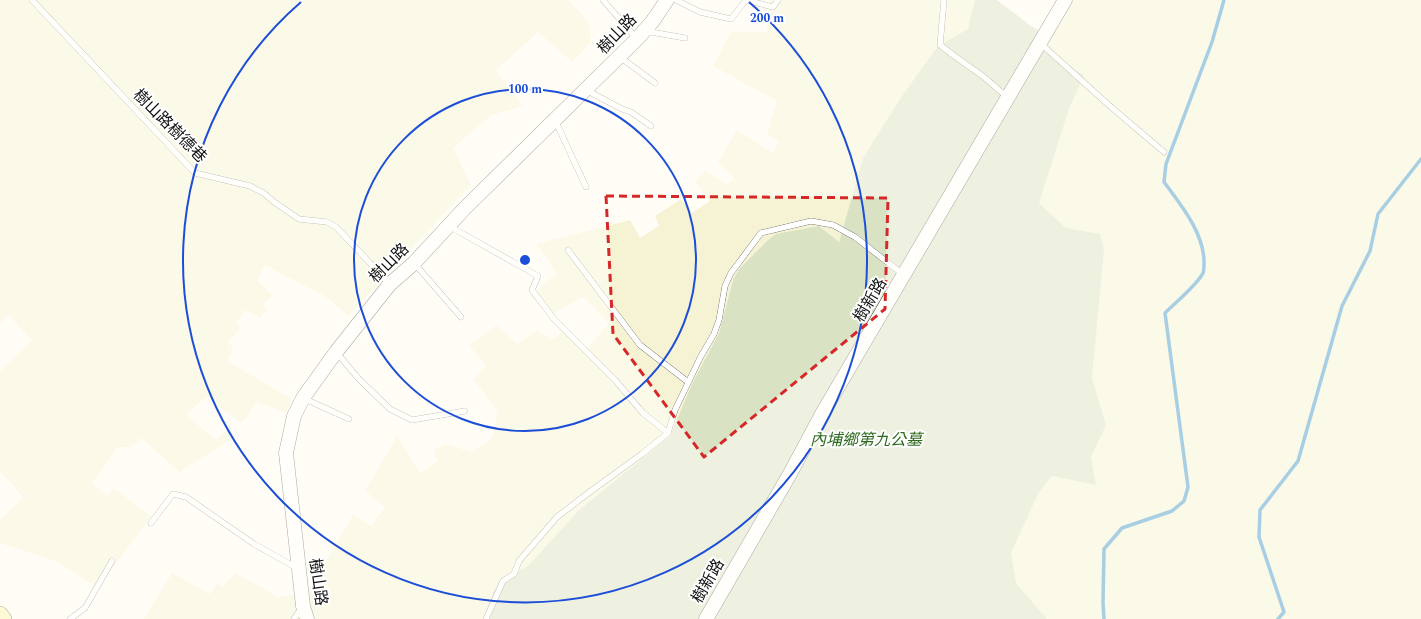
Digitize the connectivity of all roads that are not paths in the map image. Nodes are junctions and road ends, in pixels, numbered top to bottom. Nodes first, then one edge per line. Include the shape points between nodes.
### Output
1 (32, 0) edge
2 (603, 0) edge
3 (667, 0) edge
4 (676, 0) edge
5 (778, 0) edge
6 (944, 0) edge
7 (1065, 0) edge
8 (641, 35) junction
9 (685, 38) dead end
10 (1040, 43) junction
11 (620, 56) junction
12 (655, 83) dead end
13 (586, 90) junction
14 (1008, 97) junction
15 (555, 120) junction
16 (651, 126) dead end
17 (1164, 152) dead end
18 (586, 187) dead end
19 (449, 226) junction
20 (568, 250) dead end
21 (414, 263) junction
22 (905, 276) junction
23 (390, 284) junction
24 (462, 317) dead end
25 (336, 352) junction
26 (688, 382) junction
27 (303, 398) junction
28 (465, 411) dead end
29 (349, 419) dead end
30 (668, 432) junction
31 (151, 523) dead end
32 (112, 561) dead end
33 (299, 568) junction
34 (305, 613) edge
35 (0, 614) edge
36 (4, 619) edge
37 (70, 619) edge
38 (294, 619) edge
39 (486, 619) edge
40 (706, 619) edge

1 - 23 lane, 樹山路樹德巷 via 195,173 250,186 299,219 328,222 336,226
2 - 8 lane
3 - 8 street, 樹山路
4 - 5 lane via 700,12 731,19 746,0 773,7
6 - 14 lane via 940,45
7 - 10 street, 樹新路
8 - 9 lane
8 - 11 street, 樹山路
10 - 14 street, 樹新路
10 - 17 lane
11 - 12 lane
11 - 13 street, 樹山路
13 - 15 street, 樹山路
13 - 16 lane via 631,112
14 - 22 street, 樹新路
15 - 18 lane
15 - 19 street, 樹山路
19 - 21 street, 樹山路
19 - 30 lane via 538,276 532,290 554,319 615,380 643,413
20 - 26 lane via 640,345
21 - 23 street, 樹山路
21 - 24 lane
22 - 26 lane via 854,237 833,225 811,221 761,233 730,273 714,334
22 - 40 street, 樹新路 via 822,414
23 - 25 street, 樹山路
25 - 27 street, 樹山路
25 - 28 lane via 390,409 412,420
26 - 30 lane
27 - 29 lane
27 - 33 street, 樹山路 via 294,416 286,453
30 - 39 lane via 557,517 519,561 514,574 503,581
31 - 33 lane via 173,494 186,497 254,544
32 - 37 lane via 85,608
33 - 34 street, 樹山路
34 - 38 lane
35 - 36 main road

